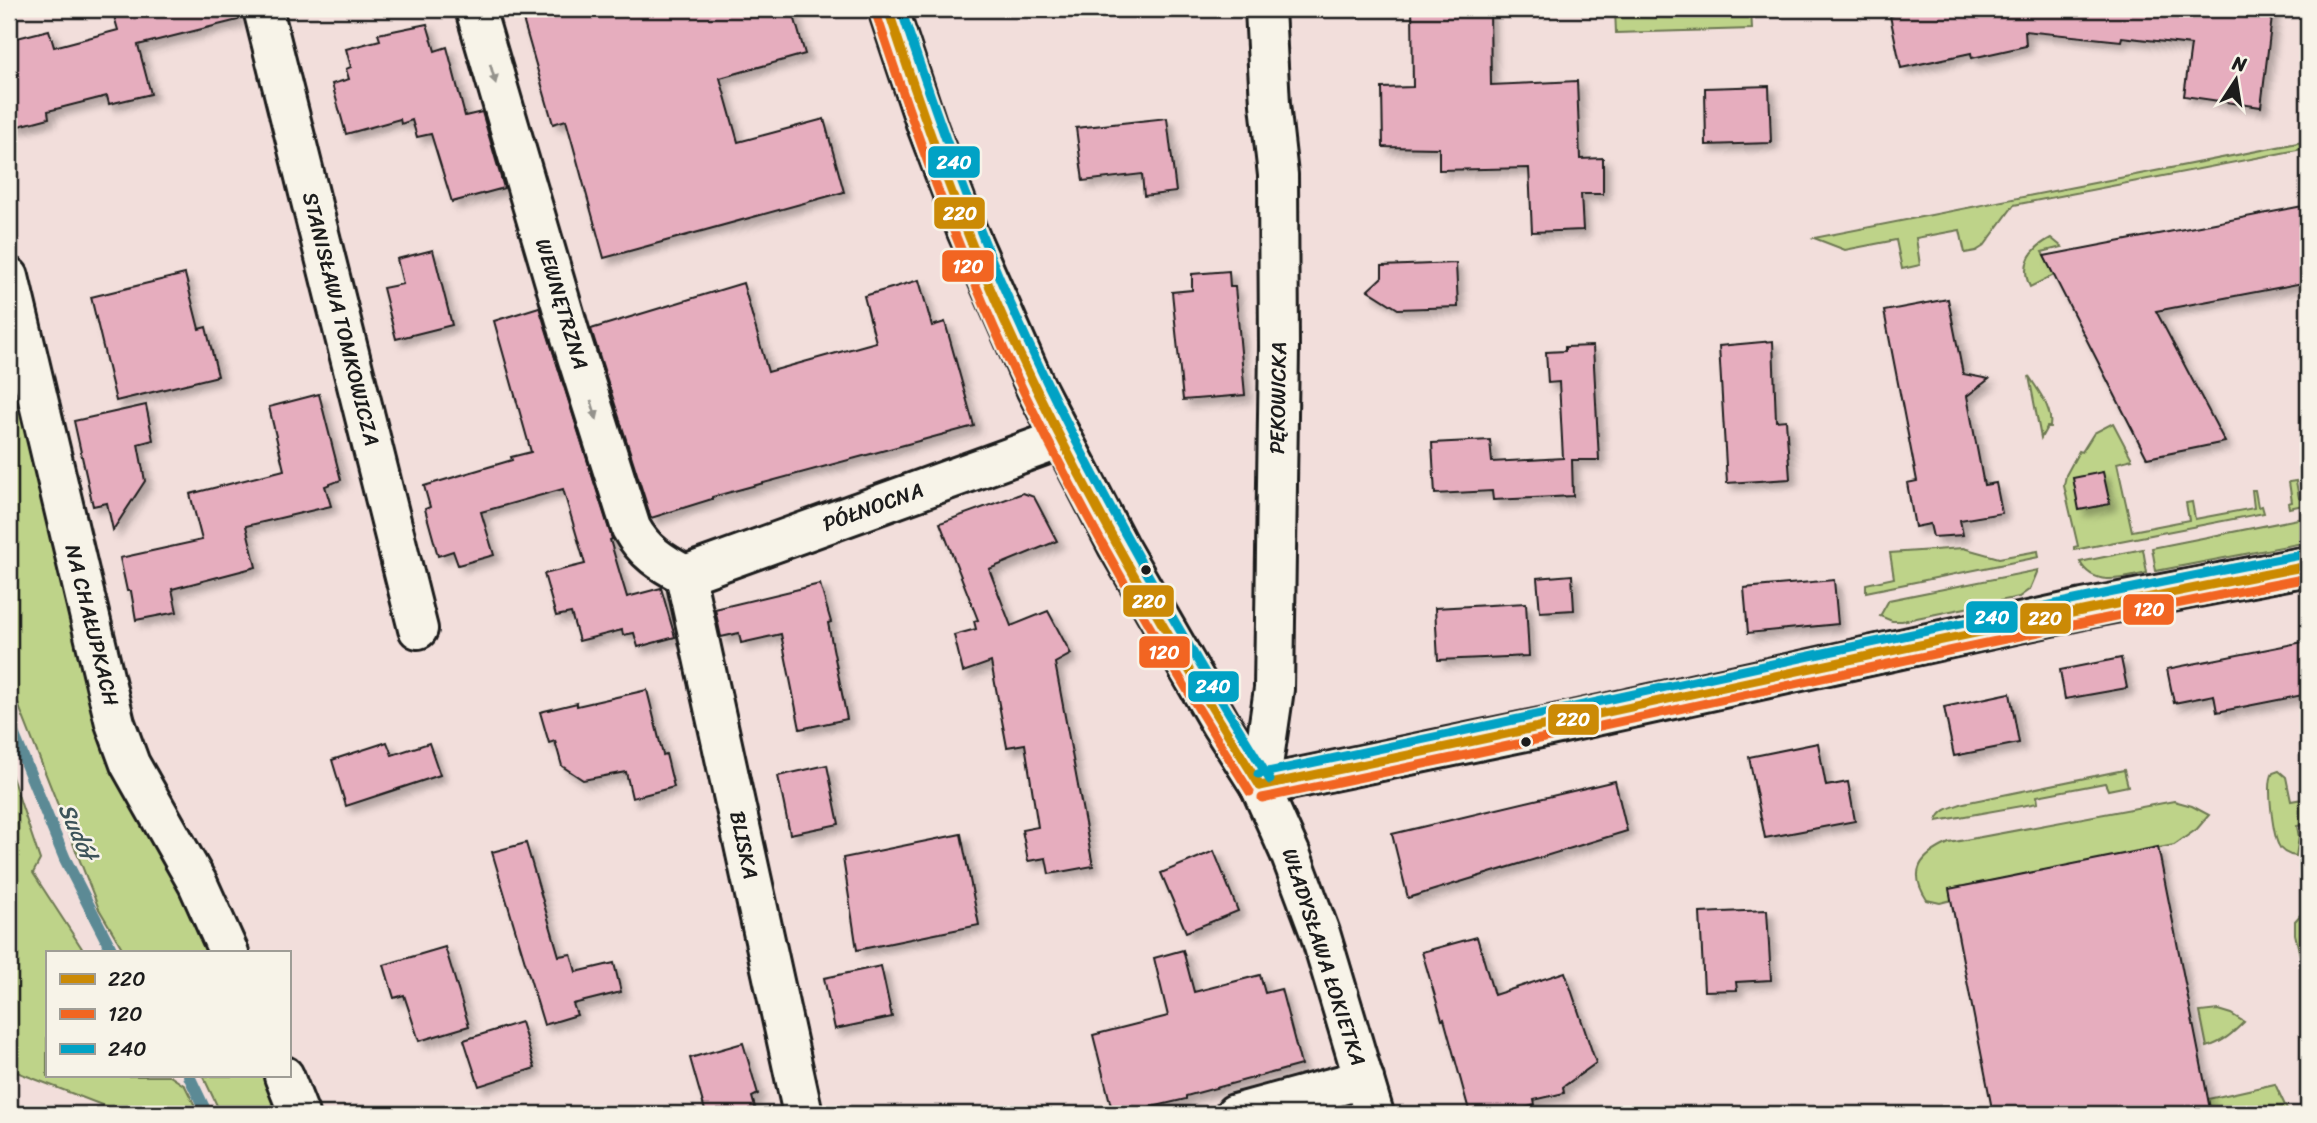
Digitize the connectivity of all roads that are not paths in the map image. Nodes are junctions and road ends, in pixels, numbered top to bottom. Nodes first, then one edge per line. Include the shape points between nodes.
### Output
1 (263, 9) edge
2 (475, 9) edge
3 (888, 9) edge
4 (1265, 9) edge
5 (9, 277) edge
6 (1061, 439) junction
7 (2308, 566) edge
8 (685, 575) junction
9 (418, 629) dead end
10 (1260, 786) junction
11 (228, 951) edge
12 (285, 1078) edge
13 (1369, 1096) edge
14 (299, 1114) edge
15 (803, 1114) edge
16 (1235, 1114) edge

1 - 9 street, STANISŁAWA TOMKOWICZA
2 -> 8 street, WEWNĘTRZNA via 631,528 651,555
3 - 6 street, WŁADYSŁAWA ŁOKIETKA via 967,231
4 - 10 street, PĘKOWICKA via 1278,174 1279,347 1274,689
5 - 11 street, NA CHAŁUPKACH via 116,723 130,764 198,884
6 - 8 street, PÓŁNOCNA
6 - 10 street, WŁADYSŁAWA ŁOKIETKA via 1164,628
7 - 10 street via 2083,609
8 - 15 street, BLISKA
10 - 13 street, WŁADYSŁAWA ŁOKIETKA via 1320,933
12 - 14 street
13 - 16 street

